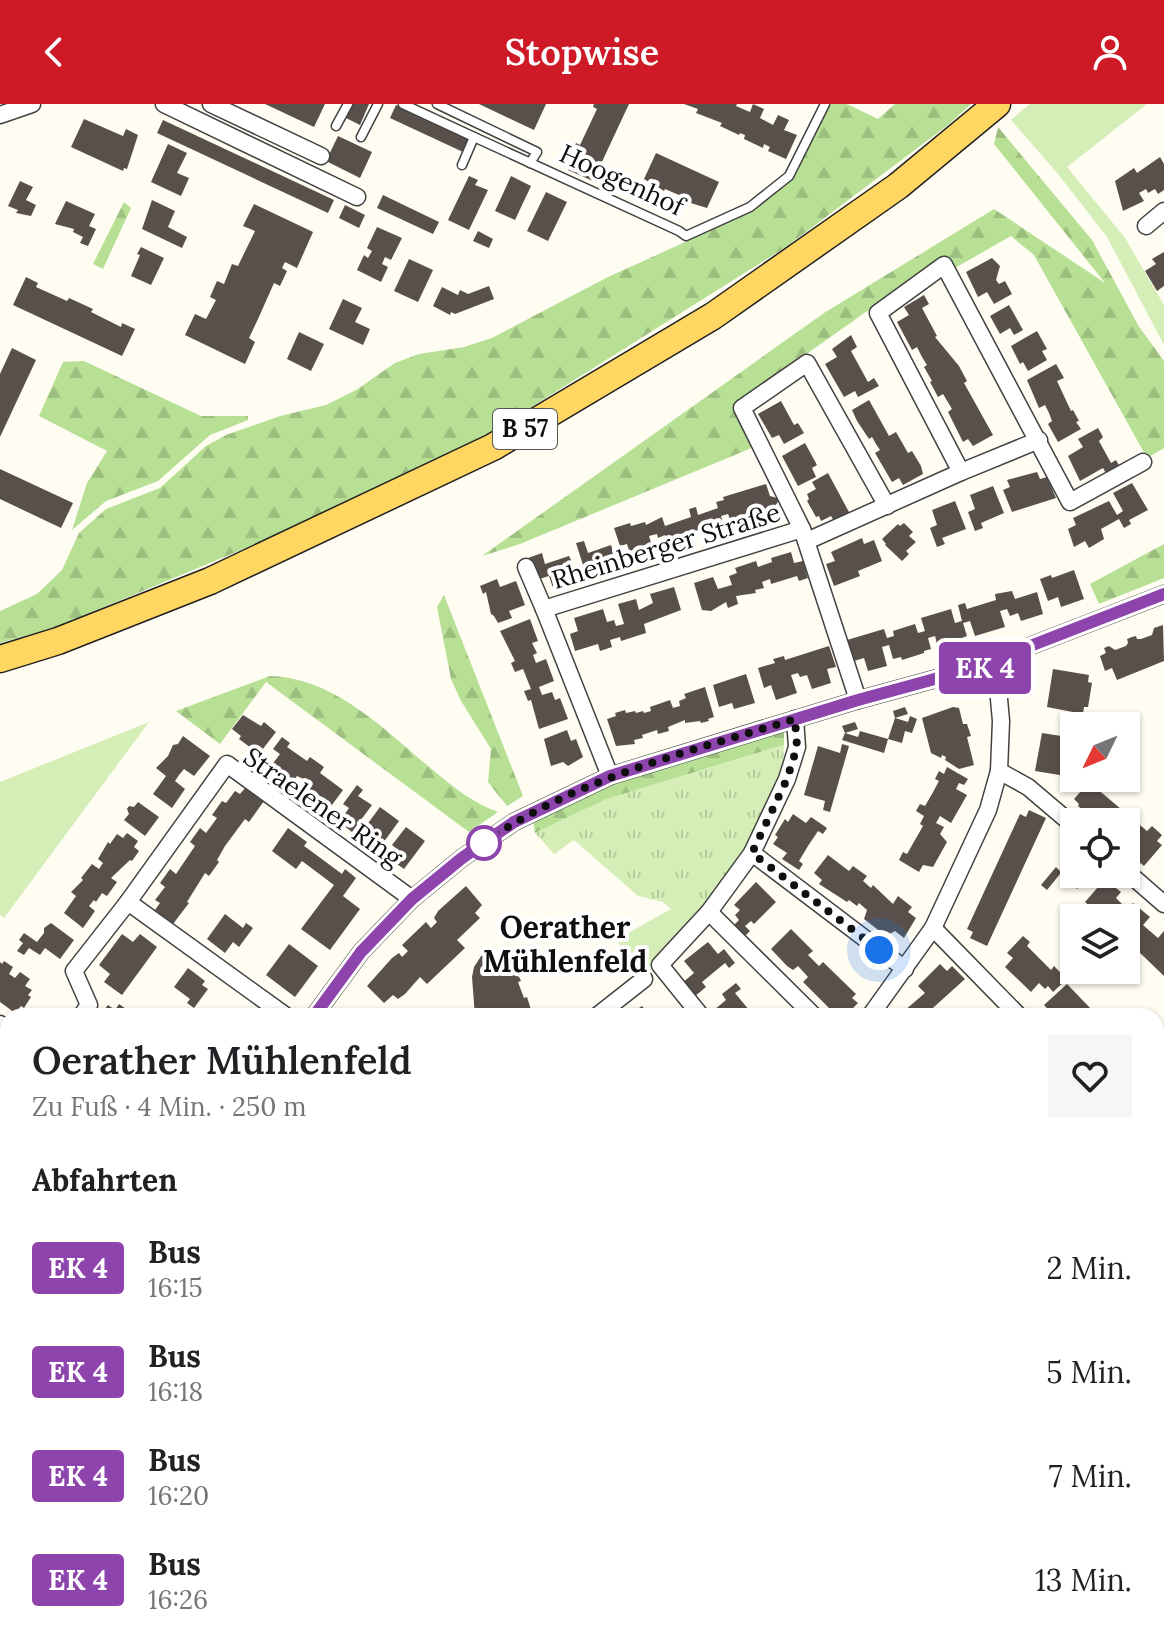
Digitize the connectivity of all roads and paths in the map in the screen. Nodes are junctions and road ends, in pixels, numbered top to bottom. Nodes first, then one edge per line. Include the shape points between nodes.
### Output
1 (32, 104) edge
2 (165, 104) edge
3 (211, 104) edge
4 (348, 104) edge
5 (378, 104) edge
6 (403, 104) edge
7 (437, 104) edge
8 (825, 104) edge
9 (997, 104) edge
10 (0, 115) edge
11 (336, 126) dead end
12 (361, 137) dead end
13 (474, 137) junction
14 (321, 156) dead end
15 (530, 163) junction
16 (462, 165) dead end
17 (357, 197) dead end
18 (1164, 211) edge
19 (1146, 226) dead end
20 (1039, 440) junction
21 (1143, 462) dead end
22 (961, 472) junction
23 (887, 506) junction
24 (804, 535) junction
25 (526, 567) dead end
26 (1164, 594) edge
27 (544, 609) junction
28 (0, 659) edge
29 (996, 666) junction
30 (858, 700) junction
31 (795, 719) junction
32 (999, 771) junction
33 (610, 776) junction
34 (1060, 814) edge
35 (752, 853) junction
36 (1140, 883) edge
37 (412, 899) junction
38 (128, 902) junction
39 (1164, 904) edge
40 (709, 912) junction
41 (933, 928) junction
42 (905, 969) junction
43 (644, 979) dead end
44 (87, 1008) edge
45 (275, 1008) edge
46 (320, 1008) edge
47 (607, 1008) edge
48 (695, 1008) edge
49 (806, 1008) edge
50 (876, 1008) edge
51 (1011, 1008) edge

1 - 10 street
2 - 17 street
3 - 14 street
4 - 11 lane
5 - 12 lane
6 - 13 lane, Hoogenhof
7 - 15 lane, Hoogenhof via 537,152
8 - 15 lane, Hoogenhof via 789,176 750,207 686,236
9 - 28 main road, B 57 via 898,186 713,316 493,447 210,581
13 - 15 lane, Hoogenhof
13 - 16 lane
18 - 19 street
20 - 21 street via 1070,502
20 - 22 street, Rheinberger Straße
20 - 22 street via 944,265 878,313
22 - 23 street, Rheinberger Straße
23 - 24 street, Rheinberger Straße
23 - 24 street via 807,363 742,408
24 - 27 street, Rheinberger Straße
24 - 30 street
25 - 27 street, Rheinberger Straße
26 - 29 street via 1025,648
27 - 33 street, Rheinberger Straße
29 - 30 street
29 - 32 street
30 - 31 street
31 - 33 street
31 - 35 street via 794,758
32 - 34 street
32 - 41 street via 988,810
33 - 37 street via 514,822
35 - 40 street
35 - 42 street
36 - 39 street
37 - 38 street, Straelener Ring via 227,764
37 - 46 street via 361,952
38 - 44 street, Straelener Ring via 74,971
38 - 45 street
40 - 48 street via 660,965
40 - 49 street
41 - 42 street
41 - 51 street
42 - 50 street
43 - 47 street

